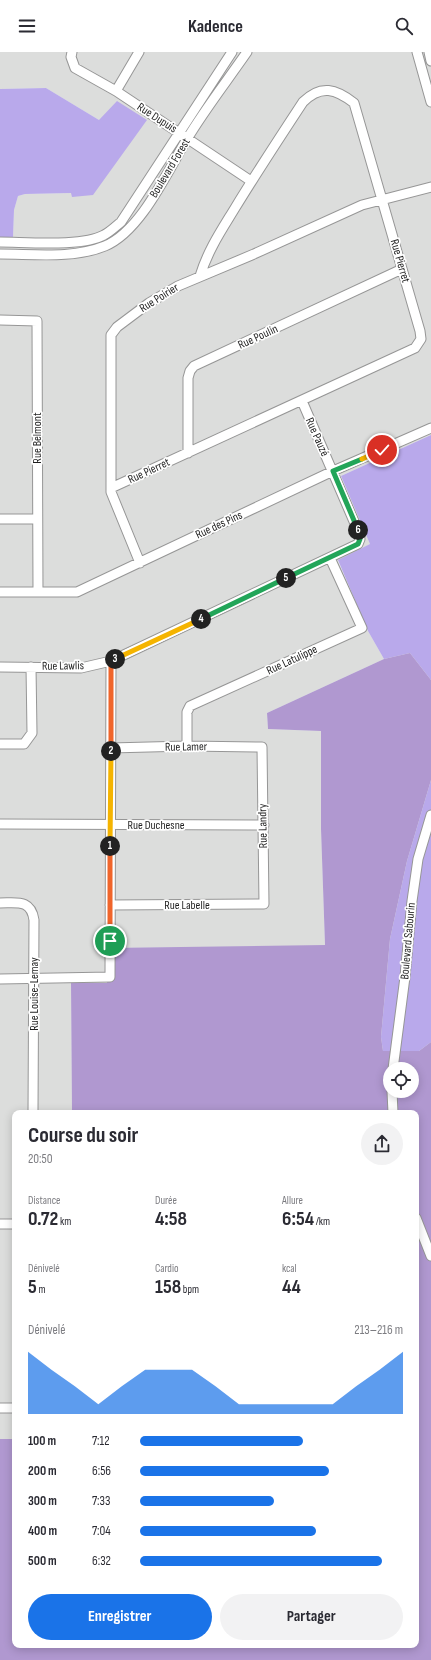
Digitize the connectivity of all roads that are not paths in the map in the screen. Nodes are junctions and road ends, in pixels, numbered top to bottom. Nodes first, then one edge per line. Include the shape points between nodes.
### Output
1 (72, 52) edge
2 (139, 52) edge
3 (232, 52) edge
4 (247, 52) edge
5 (417, 52) edge
6 (428, 52) edge
7 (431, 61) edge
8 (116, 91) junction
9 (430, 91) edge
10 (431, 102) edge
11 (179, 132) junction
12 (187, 138) junction
13 (251, 181) junction
14 (431, 187) edge
15 (383, 200) junction
16 (0, 242) edge
17 (70, 243) junction
18 (0, 254) edge
19 (70, 254) junction
20 (402, 269) junction
21 (200, 276) junction
22 (0, 320) edge
23 (302, 401) junction
24 (431, 428) edge
25 (188, 453) junction
26 (333, 471) junction
27 (111, 488) junction
28 (0, 519) edge
29 (37, 519) junction
30 (360, 539) joint
31 (330, 558) junction
32 (140, 563) junction
33 (0, 592) edge
34 (38, 592) junction
35 (111, 661) junction
36 (0, 667) edge
37 (31, 667) junction
38 (0, 744) edge
39 (187, 746) junction
40 (262, 747) joint
41 (111, 748) junction
42 (431, 815) edge
43 (0, 824) edge
44 (110, 825) junction
45 (264, 825) junction
46 (0, 903) edge
47 (264, 904) joint
48 (110, 905) junction
49 (0, 979) edge
50 (34, 979) junction
51 (394, 1062) edge
52 (392, 1098) edge
53 (33, 1110) edge
54 (393, 1110) edge
55 (0, 1224) edge
56 (12, 1224) edge
57 (419, 1226) edge
58 (431, 1256) edge
59 (0, 1408) edge
60 (12, 1408) edge

1 - 8 street, Rue Dupuis via 75,68
2 - 8 street
3 - 11 street, Boulevard Forest
4 - 12 street, Boulevard Forest
5 - 9 street
6 - 7 street
8 - 11 street, Rue Dupuis
9 - 10 street
11 - 12 street, Rue Dupuis
11 - 17 street, Boulevard Forest via 121,222 104,236
12 - 13 street, Rue Dupuis
12 - 19 street, Boulevard Forest via 142,214 125,233 106,246
13 - 15 street, Rue Pierret via 303,102 321,90 332,90 354,103
13 - 21 street, Rue Pierret via 206,256
14 - 15 street, Rue Poirier
15 - 20 street, Rue Pierret
15 - 21 street, Rue Poirier via 362,205
16 - 17 street, Boulevard Forest
17 - 19 street
18 - 19 street, Boulevard Forest
20 - 23 street, Rue Pierret via 420,330 421,338 415,348
20 - 25 street, Rue Poulin via 194,366 188,378
21 - 27 street, Rue Poirier via 149,303 117,327 111,335
22 - 29 street, Rue Belmont via 37,320
23 - 25 street, Rue Pierret
23 - 26 street, Rue Pauzé
24 - 26 street, Rue des Pins
25 - 27 street, Rue Pierret
26 - 30 street, Rue Pauzé
26 - 32 street, Rue des Pins
27 - 32 street, Rue Poirier
28 - 29 street
29 - 34 street, Rue Belmont
30 - 31 street, Rue Lawlis via 358,544
31 - 35 street, Rue Lawlis
31 - 39 street, Rue Latulippe via 362,628 190,706 187,712
32 - 34 street, Rue des Pins via 77,592
33 - 34 street, Rue des Pins
35 - 37 street, Rue Lawlis via 81,668
35 - 41 street
36 - 37 street, Rue Lawlis
37 - 38 street via 32,733 24,744
39 - 40 street, Rue Lamer
39 - 41 street, Rue Lamer
40 - 45 street, Rue Landry
41 - 44 street
42 - 51 street, Boulevard Sabourin via 418,859
43 - 44 street, Rue Duchesne
44 - 45 street, Rue Duchesne
44 - 48 street
45 - 47 street, Rue Landry
46 - 50 street, Rue Louise-Lemay via 23,903 33,911
47 - 48 street, Rue Labelle
48 - 50 street via 110,977
49 - 50 street
50 - 53 street, Rue Louise-Lemay
52 - 54 street
55 - 56 street
57 - 58 street
59 - 60 street

